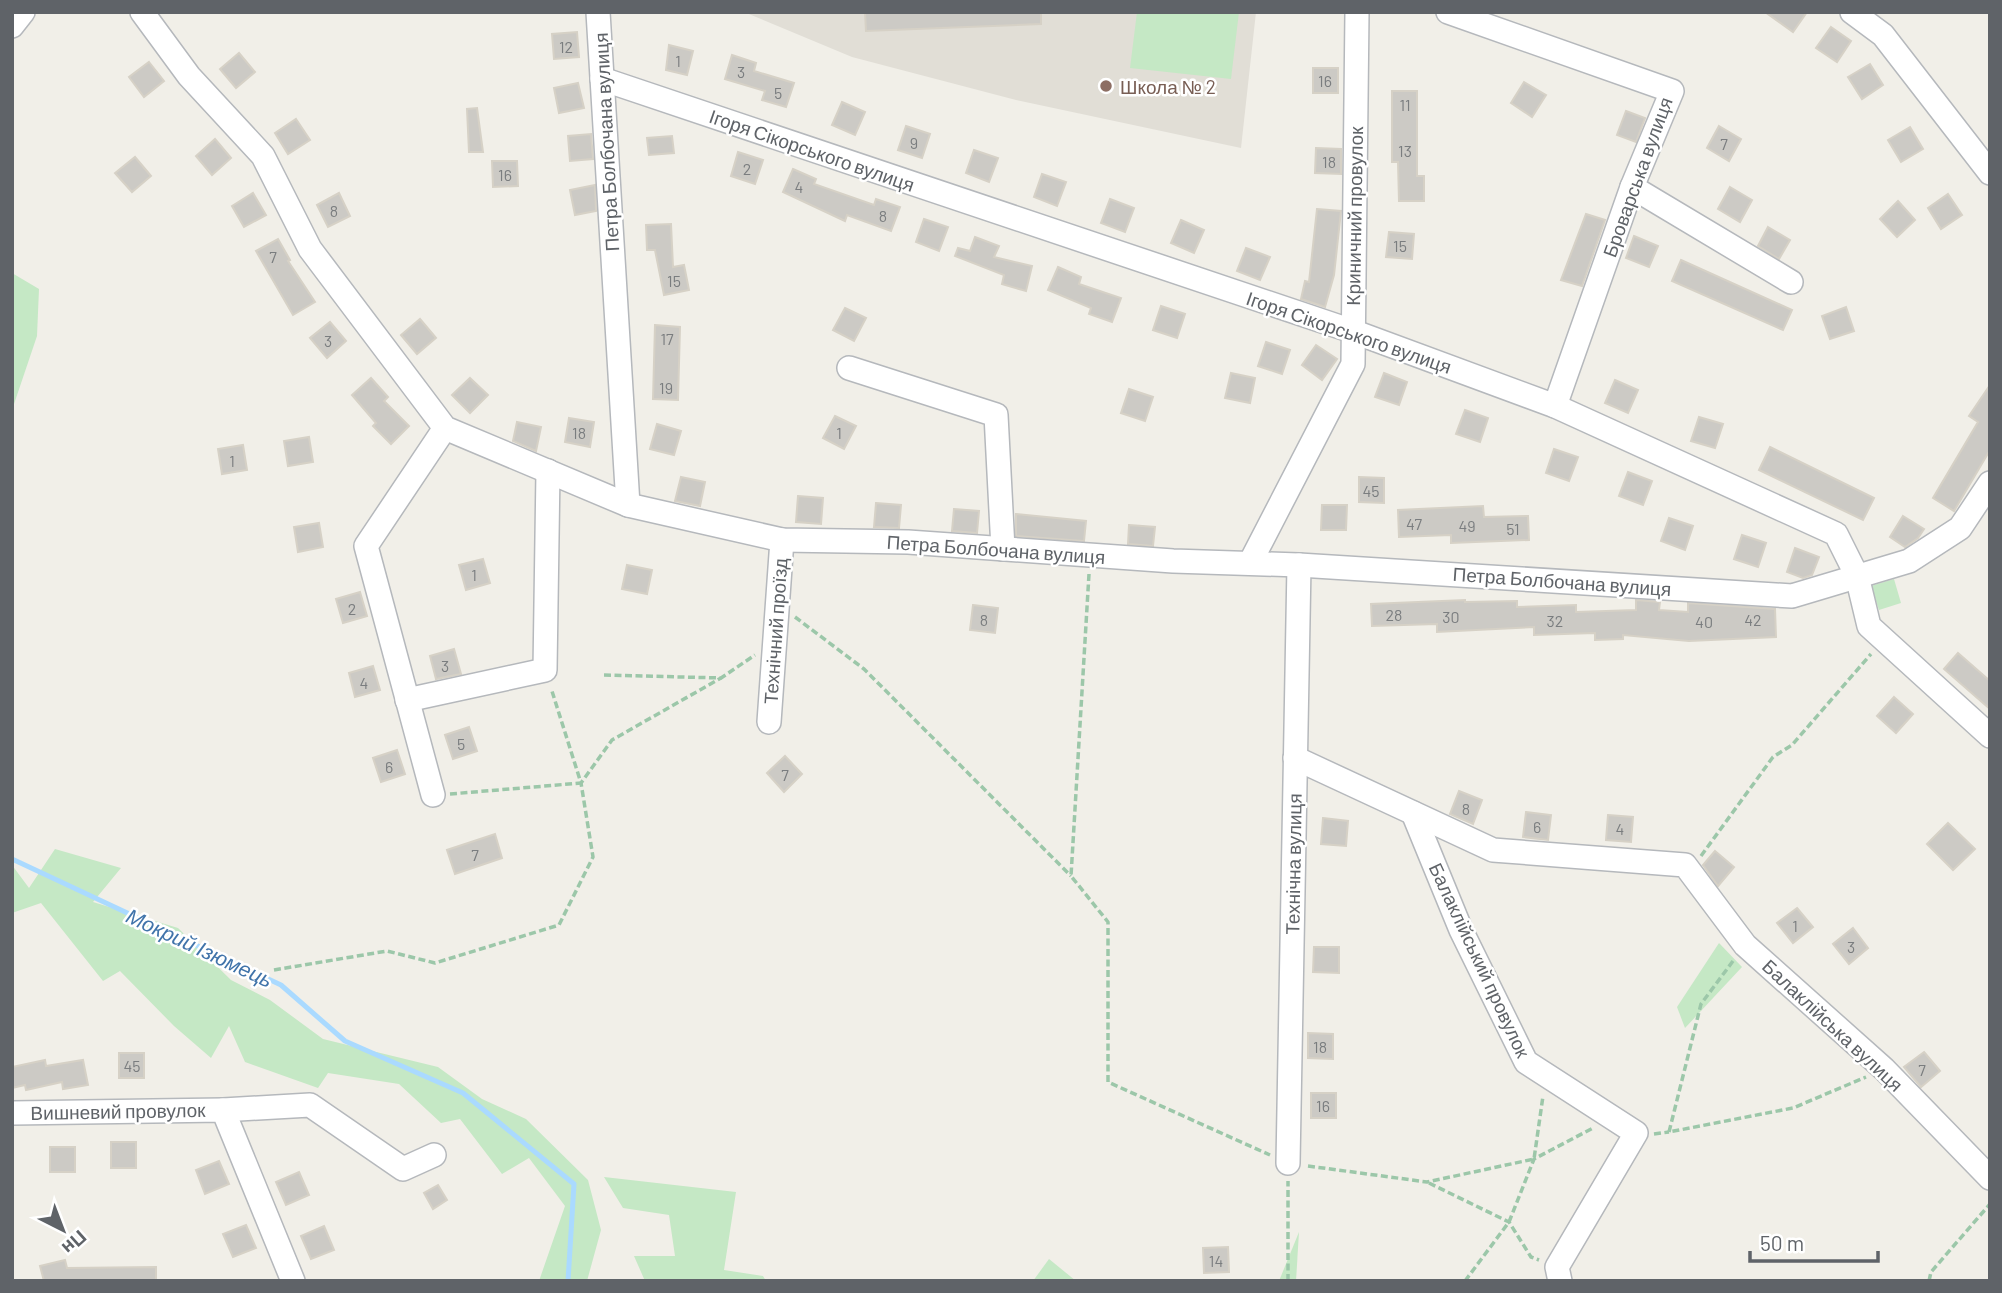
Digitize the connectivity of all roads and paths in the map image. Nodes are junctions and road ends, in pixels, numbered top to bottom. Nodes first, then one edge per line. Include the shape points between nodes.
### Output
1 (23, 12) edge
2 (142, 12) edge
3 (598, 12) edge
4 (1357, 12) edge
5 (1448, 12) edge
6 (1852, 12) edge
7 (12, 26) edge
8 (602, 79) junction
9 (1990, 173) edge
10 (1632, 187) junction
11 (1791, 282) dead end
12 (1352, 331) junction
13 (849, 368) dead end
14 (1555, 406) junction
15 (445, 428) junction
16 (548, 471) junction
17 (1990, 483) edge
18 (628, 505) junction
19 (782, 540) junction
20 (1003, 549) junction
21 (1090, 555) junction
22 (1250, 564) junction
23 (1299, 565) junction
24 (1857, 576) junction
25 (777, 603) junction
26 (1884, 640) junction
27 (774, 642) junction
28 (545, 670) junction
29 (604, 675) dead end
30 (721, 678) junction
31 (407, 701) junction
32 (769, 722) dead end
33 (1990, 736) edge
34 (1295, 758) junction
35 (581, 783) junction
36 (433, 795) joint
37 (1413, 813) junction
38 (1688, 868) junction
39 (1072, 876) junction
40 (1745, 945) junction
41 (274, 970) dead end
42 (1884, 1069) junction
43 (1546, 1075) junction
44 (223, 1110) junction
45 (12, 1113) edge
46 (1613, 1118) junction
47 (434, 1155) dead end
48 (1534, 1159) junction
49 (1288, 1163) junction
50 (1990, 1178) edge
51 (1427, 1182) junction
52 (1990, 1204) edge
53 (1509, 1222) junction
54 (1558, 1274) edge
55 (293, 1281) edge
56 (1288, 1281) edge
57 (1465, 1281) edge
58 (1929, 1281) edge

1 - 7 street
2 - 15 street via 189,76 263,156 310,249
3 - 8 street, Петра Болбочана вулиця
4 - 12 street, Криничний провулок
5 - 10 street, Броварська вулиця via 1672,91
6 - 9 street via 1883,36
8 - 12 street, Ігоря Сікорського вулиця
8 - 18 street, Петра Болбочана вулиця
10 - 11 street
10 - 14 street, Броварська вулиця
12 - 14 street, Ігоря Сікорського вулиця
12 - 22 street, Криничний провулок via 1353,364
13 - 20 street via 996,415
14 - 24 street, Ігоря Сікорського вулиця via 1836,534
15 - 16 street
15 - 31 street via 366,546
16 - 18 street
16 - 28 street
17 - 24 street, Петра Болбочана вулиця via 1960,528 1909,561
18 - 19 street, Петра Болбочана вулиця
19 - 20 street, Петра Болбочана вулиця
19 - 25 street, Технічний проїзд
20 - 21 street, Петра Болбочана вулиця
21 - 22 street, Петра Болбочана вулиця
21 - 39 path
22 - 23 street, Петра Болбочана вулиця
23 - 24 street, Петра Болбочана вулиця via 1792,596
23 - 34 street, Технічна вулиця
24 - 26 street, Ігоря Сікорського вулиця via 1869,626
25 - 27 street, Технічний проїзд
25 - 39 path via 864,669
26 - 33 street, Ігоря Сікорського вулиця
26 - 38 path via 1793,745 1773,757
27 - 30 path
27 - 32 street, Технічний проїзд
28 - 31 street
28 - 35 path
29 - 30 path
30 - 35 path via 612,740
31 - 36 street
34 - 37 street
34 - 49 street, Технічна вулиця
35 - 36 path
35 - 41 path via 593,857 559,925 435,963 387,951
37 - 38 street via 1493,850
37 - 43 street, Балаклійський провулок via 1461,930 1527,1062
38 - 40 street, Балаклійська вулиця
39 - 49 path via 1108,922 1108,1082
40 - 42 street, Балаклійська вулиця
40 - 42 path via 1701,1004 1669,1132 1793,1108
42 - 50 street, Балаклійська вулиця
43 - 46 street, Балаклійський провулок
43 - 48 path
44 - 45 street, Вишневий провулок
44 - 47 street, Вишневий провулок via 310,1105 403,1169
44 - 55 street, Вишневий провулок
46 - 48 path
46 - 54 street, Балаклійський провулок via 1636,1133
48 - 51 path
48 - 53 path
49 - 51 path
49 - 56 path
51 - 53 path
52 - 58 path via 1931,1272
53 - 54 path via 1531,1257
53 - 57 path

